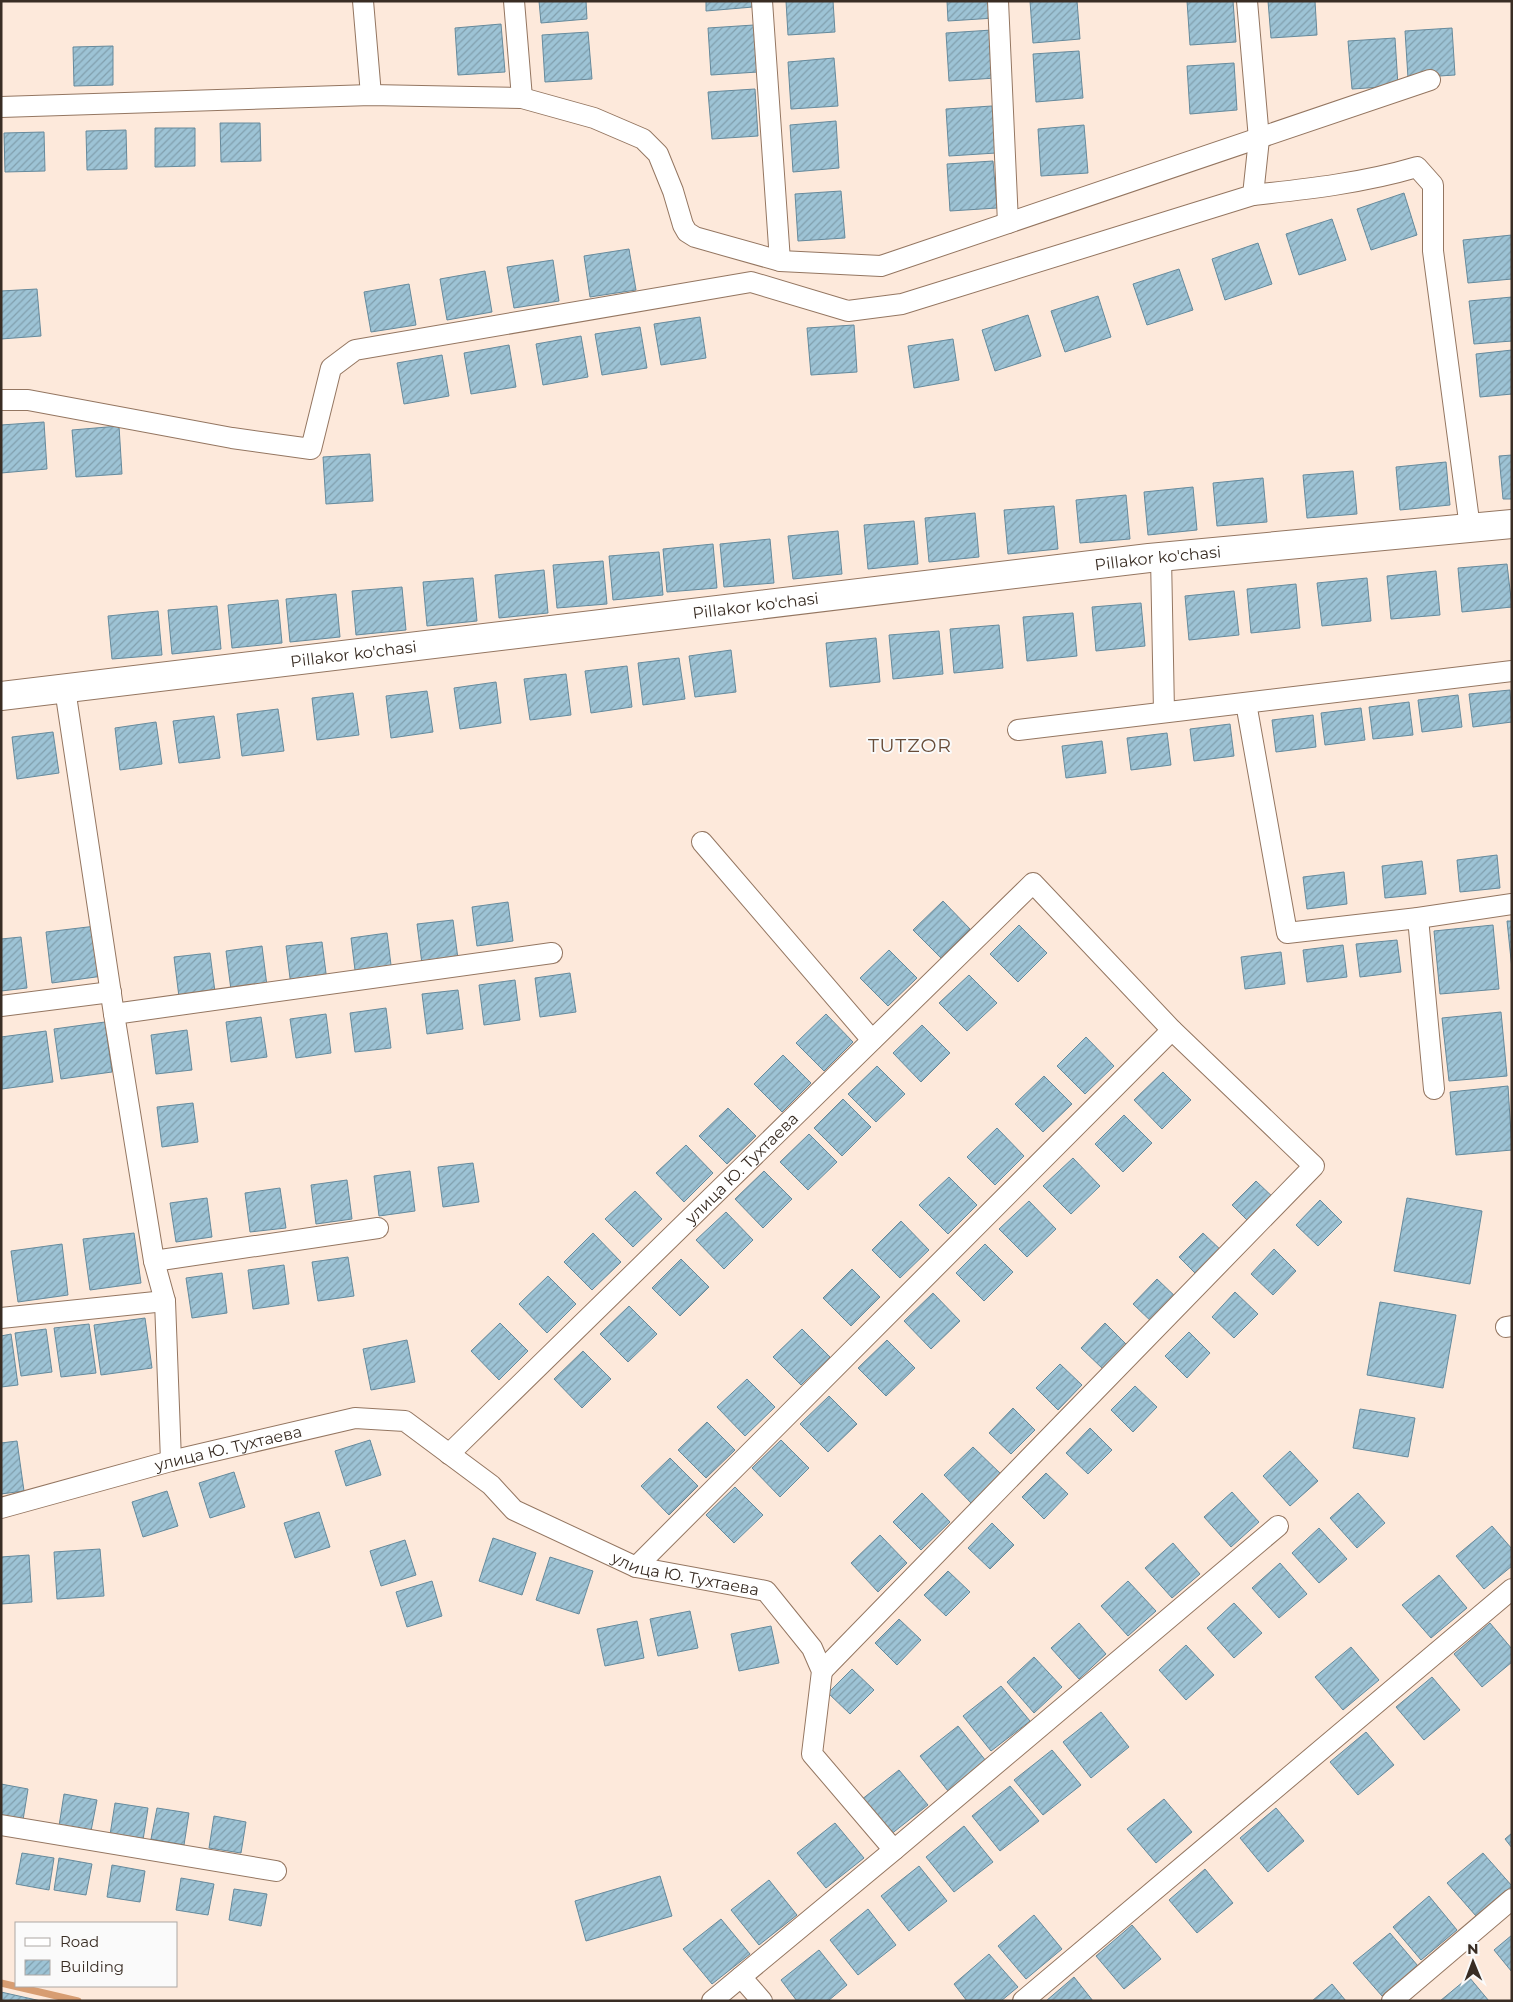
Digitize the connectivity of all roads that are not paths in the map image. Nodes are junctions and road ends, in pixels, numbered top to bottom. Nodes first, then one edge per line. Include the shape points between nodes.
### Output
1 (363, 1) edge
2 (514, 1) edge
3 (762, 1) edge
4 (998, 1) edge
5 (1247, 1) edge
6 (1430, 80) dead end
7 (371, 95) junction
8 (522, 98) junction
9 (1, 107) edge
10 (1259, 140) junction
11 (1253, 195) junction
12 (1008, 223) junction
13 (780, 261) junction
14 (1, 400) edge
15 (1512, 524) edge
16 (1470, 528) junction
17 (1162, 557) junction
18 (1512, 671) edge
19 (65, 689) junction
20 (1, 696) edge
21 (1246, 703) junction
22 (1164, 712) junction
23 (1018, 730) dead end
24 (702, 842) dead end
25 (1512, 904) edge
26 (1418, 918) junction
27 (552, 952) dead end
28 (111, 992) junction
29 (1, 1006) edge
30 (114, 1014) junction
31 (1172, 1030) junction
32 (872, 1040) junction
33 (1434, 1089) dead end
34 (378, 1228) dead end
35 (154, 1261) junction
36 (165, 1301) junction
37 (1, 1318) edge
38 (449, 1454) junction
39 (171, 1461) junction
40 (1, 1508) edge
41 (1278, 1526) dead end
42 (636, 1566) junction
43 (1512, 1589) edge
44 (822, 1671) junction
45 (1, 1825) edge
46 (894, 1850) junction
47 (276, 1871) dead end
48 (1512, 1899) edge
49 (741, 1977) junction
50 (712, 2001) edge
51 (762, 2001) edge
52 (1023, 2001) edge
53 (1392, 2001) edge

1 - 7 street
2 - 8 street
3 - 13 street
4 - 12 street
5 - 10 street
6 - 10 street
7 - 8 street
7 - 9 street
8 - 13 street via 594,118 643,139 658,154 687,232 694,237
10 - 11 street
10 - 12 street
11 - 14 street via 902,304 848,311 751,282 355,350 330,368 311,449 232,438 28,400
11 - 16 street via 1327,187 1417,167 1433,185 1433,251
12 - 13 street via 881,266
15 - 16 street, Pillakor ko'chasi
16 - 17 street, Pillakor ko'chasi
17 - 19 street, Pillakor ko'chasi
17 - 22 street
18 - 21 street
19 - 20 street, Pillakor ko'chasi
19 - 28 street
21 - 22 street
21 - 26 street via 1287,933
22 - 23 street
24 - 32 street
25 - 26 street
26 - 33 street
27 - 30 street
28 - 29 street
28 - 30 street
30 - 35 street
31 - 32 street, улица Ю. Тухтаева via 1034,882
31 - 42 street
31 - 44 street via 1314,1166
32 - 38 street, улица Ю. Тухтаева
34 - 35 street
35 - 36 street
36 - 37 street
36 - 39 street
38 - 39 street, улица Ю. Тухтаева via 405,1420 355,1418
38 - 42 street, улица Ю. Тухтаева via 491,1485 514,1510
39 - 40 street, улица Ю. Тухтаева
41 - 46 street
42 - 44 street, улица Ю. Тухтаева via 766,1591 812,1648
43 - 52 street
44 - 46 street via 812,1754
45 - 47 street
46 - 49 street
48 - 53 street
49 - 50 street
49 - 51 street

